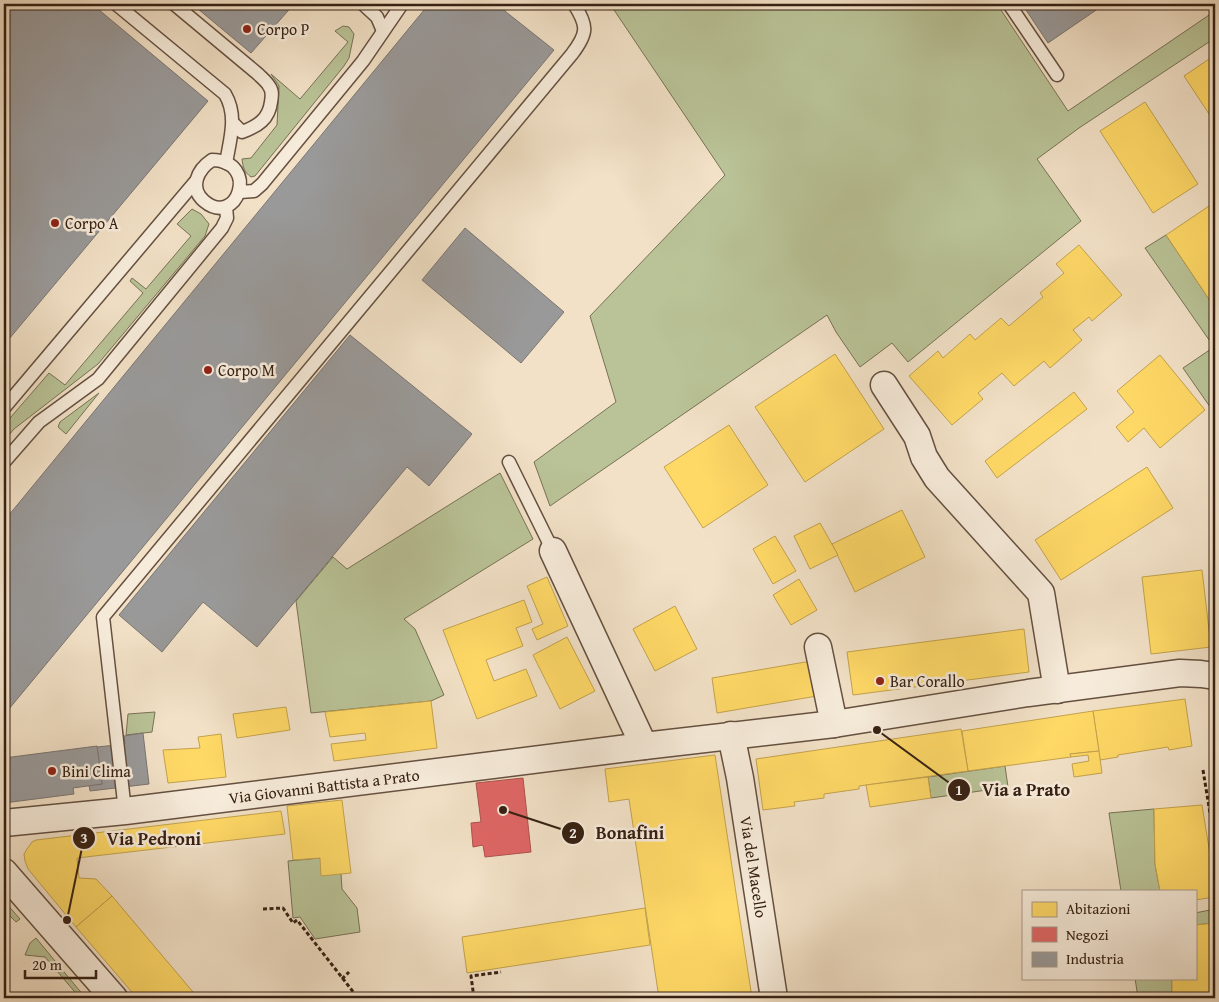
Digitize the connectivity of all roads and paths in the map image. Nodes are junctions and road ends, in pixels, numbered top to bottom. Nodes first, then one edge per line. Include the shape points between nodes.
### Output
1 (116, 4) edge
2 (174, 4) edge
3 (363, 4) edge
4 (402, 4) edge
5 (574, 4) edge
6 (1009, 4) edge
7 (383, 31) junction
8 (1057, 75) dead end
9 (233, 123) junction
10 (226, 162) junction
11 (195, 182) junction
12 (240, 192) junction
13 (226, 207) junction
14 (884, 385) dead end
15 (4, 408) edge
16 (4, 462) edge
17 (508, 462) dead end
18 (553, 551) joint
19 (818, 647) dead end
20 (1215, 676) edge
21 (1057, 690) junction
22 (834, 724) junction
23 (731, 736) junction
24 (644, 746) junction
25 (1203, 770) dead end
26 (125, 811) junction
27 (4, 823) edge
28 (1215, 844) edge
29 (4, 872) edge
30 (263, 909) dead end
31 (349, 972) dead end
32 (501, 972) dead end
33 (342, 979) junction
34 (114, 998) edge
35 (358, 998) edge
36 (474, 998) edge
37 (774, 998) edge

1 - 9 lane via 225,94 231,104
2 - 9 lane via 269,86 272,100 265,118 256,127 242,132
3 - 7 lane via 376,17
4 - 7 lane
5 - 26 lane via 585,26 583,40 103,617
6 - 8 lane
7 - 12 lane via 363,61 262,184 254,191
9 - 10 lane
10 - 11 lane via 212,160 201,169
10 - 12 lane via 238,177
11 - 13 lane via 196,190 205,202 219,208
11 - 15 lane
12 - 13 lane
13 - 16 lane via 227,218 222,228 98,379 39,422
14 - 21 street via 916,436 937,478 1041,592
17 - 18 lane
18 - 24 street
19 - 22 street
20 - 21 street, Via Giovanni Battista a Prato via 1180,673
21 - 22 street, Via Giovanni Battista a Prato
22 - 23 street, Via Giovanni Battista a Prato
23 - 24 street, Via Giovanni Battista a Prato
23 - 37 street, Via del Macello
24 - 26 street, Via Giovanni Battista a Prato
25 - 28 path
26 - 27 street, Via Giovanni Battista a Prato
29 - 34 street
30 - 33 path via 283,908 293,923 297,920
31 - 33 path
32 - 36 path via 471,976
33 - 35 path

